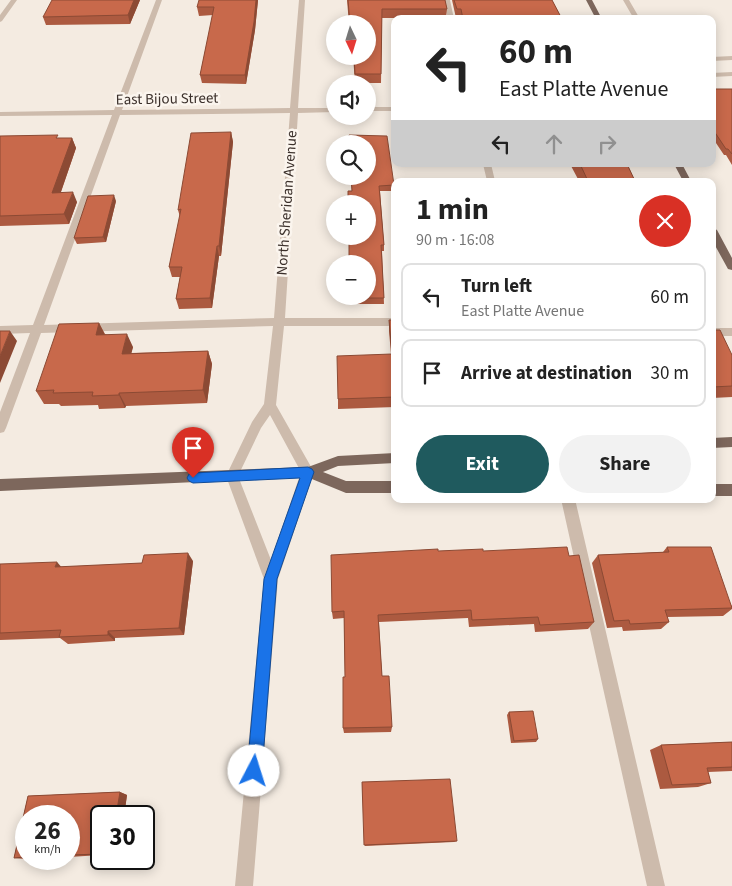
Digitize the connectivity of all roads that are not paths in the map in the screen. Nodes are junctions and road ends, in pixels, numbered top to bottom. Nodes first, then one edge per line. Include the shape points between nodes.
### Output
1 (14, 0) edge
2 (159, 0) edge
3 (302, 0) edge
4 (447, 0) edge
5 (589, 0) edge
6 (626, 0) edge
7 (450, 15) edge
8 (598, 15) edge
9 (635, 15) edge
10 (0, 20) edge
11 (732, 58) edge
12 (716, 59) edge
13 (732, 74) edge
14 (716, 75) edge
15 (391, 109) edge
16 (326, 110) edge
17 (376, 110) edge
18 (293, 111) junction
19 (117, 113) junction
20 (0, 114) edge
21 (716, 237) edge
22 (732, 267) edge
23 (279, 322) junction
24 (391, 322) edge
25 (0, 330) edge
26 (36, 330) junction
27 (716, 332) edge
28 (732, 332) edge
29 (270, 405) junction
30 (0, 428) edge
31 (732, 442) edge
32 (716, 443) edge
33 (391, 458) edge
34 (308, 472) junction
35 (232, 476) junction
36 (0, 485) edge
37 (391, 487) edge
38 (716, 490) edge
39 (732, 490) edge
40 (569, 503) edge
41 (270, 579) junction
42 (244, 886) edge
43 (656, 886) edge

1 - 10 street
2 - 19 street
3 - 18 street, North Sheridan Avenue
4 - 7 street
5 - 8 main road
6 - 9 street
11 - 12 street
13 - 14 street
15 - 17 street
16 - 18 street, East Bijou Street
18 - 19 street, East Bijou Street
18 - 23 street, North Sheridan Avenue
19 - 20 street, East Bijou Street
19 - 26 street
21 - 22 main road
23 - 24 street
23 - 26 street
23 - 29 street, North Sheridan Avenue
25 - 26 street
26 - 30 street
27 - 28 street
29 - 34 street
29 - 35 street, North Sheridan Avenue via 256,425
31 - 32 main road
33 - 34 main road via 338,461
34 - 35 main road
34 - 37 main road via 346,486
34 - 41 street
35 - 36 main road
35 - 41 street
38 - 39 main road
40 - 43 street
41 - 42 street

